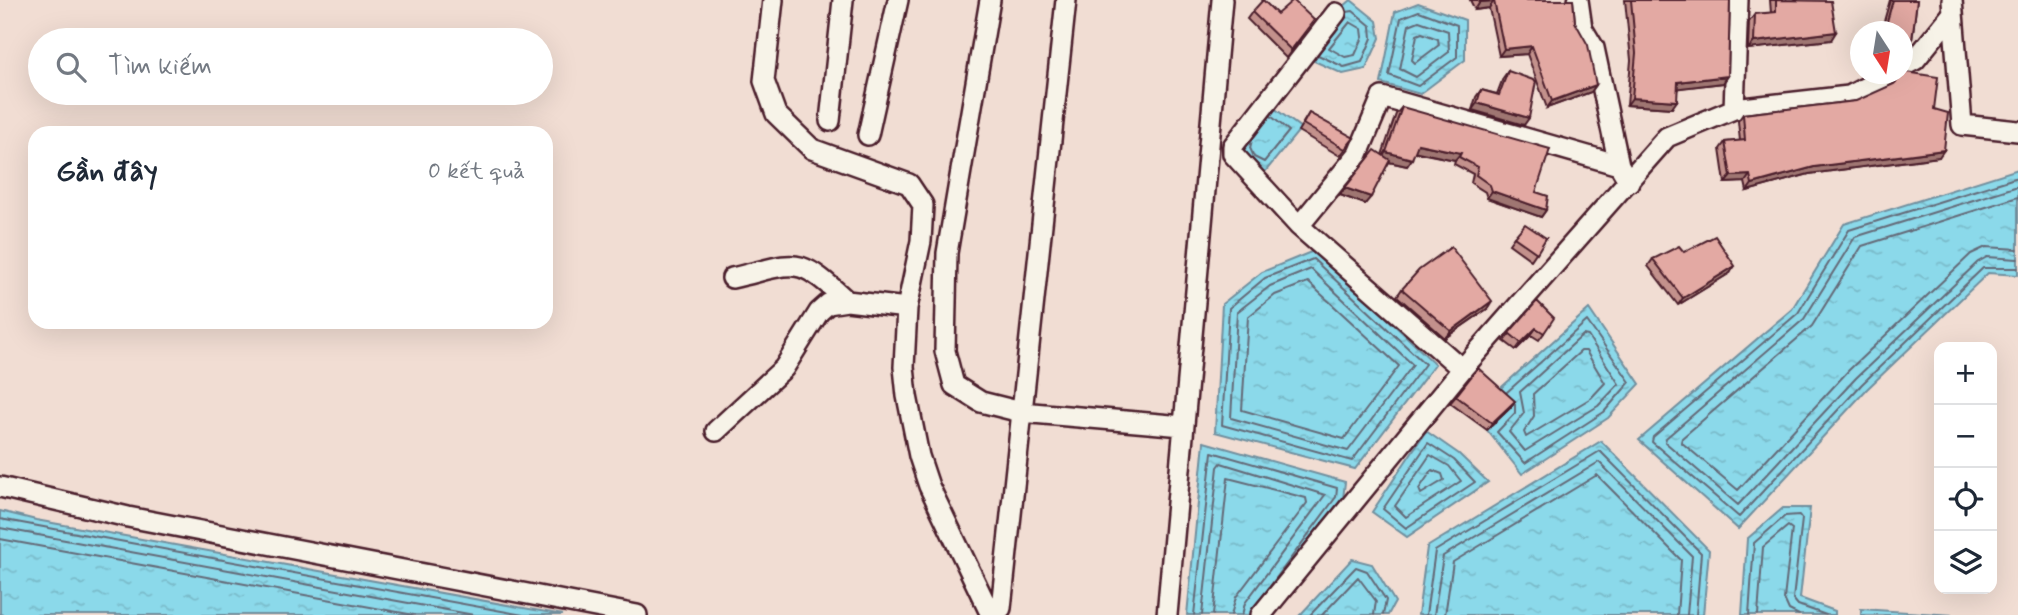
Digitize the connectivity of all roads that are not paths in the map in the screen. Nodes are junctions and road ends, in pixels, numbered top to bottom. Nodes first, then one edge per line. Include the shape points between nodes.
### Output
1 (773, 0) edge
2 (843, 0) edge
3 (898, 0) edge
4 (990, 0) edge
5 (1066, 0) edge
6 (1222, 0) edge
7 (1578, 0) edge
8 (1738, 0) edge
9 (1952, 6) edge
10 (1335, 13) dead end
11 (1913, 61) edge
12 (1871, 84) edge
13 (1734, 109) junction
14 (830, 121) dead end
15 (2018, 131) edge
16 (868, 135) dead end
17 (1619, 165) junction
18 (1629, 182) junction
19 (1299, 226) junction
20 (732, 278) dead end
21 (847, 301) junction
22 (907, 308) junction
23 (1462, 369) junction
24 (1021, 412) junction
25 (1184, 426) junction
26 (716, 431) dead end
27 (0, 487) edge
28 (996, 612) edge
29 (637, 615) edge
30 (1167, 615) edge
31 (1261, 615) edge

1 - 22 street via 764,81 776,114 812,149 909,184 923,205 921,241
2 - 14 street
3 - 16 street
4 - 24 street via 947,253 945,351 954,385 981,402
5 - 24 street
6 - 25 street
7 - 17 street via 1582,28 1594,48
8 - 13 street
9 - 11 street
9 - 15 street via 1962,125
10 - 19 street via 1232,150
12 - 13 street via 1849,96
13 - 18 street via 1667,137
17 - 18 street
17 - 19 street via 1382,97 1358,154
18 - 23 street
19 - 23 street
20 - 21 street via 792,264 805,266
21 - 22 street
21 - 26 street via 823,307 784,368
22 - 28 street via 905,383 919,456 939,513
23 - 31 street
24 - 25 street
24 - 28 street
25 - 30 street
27 - 29 street via 128,517

